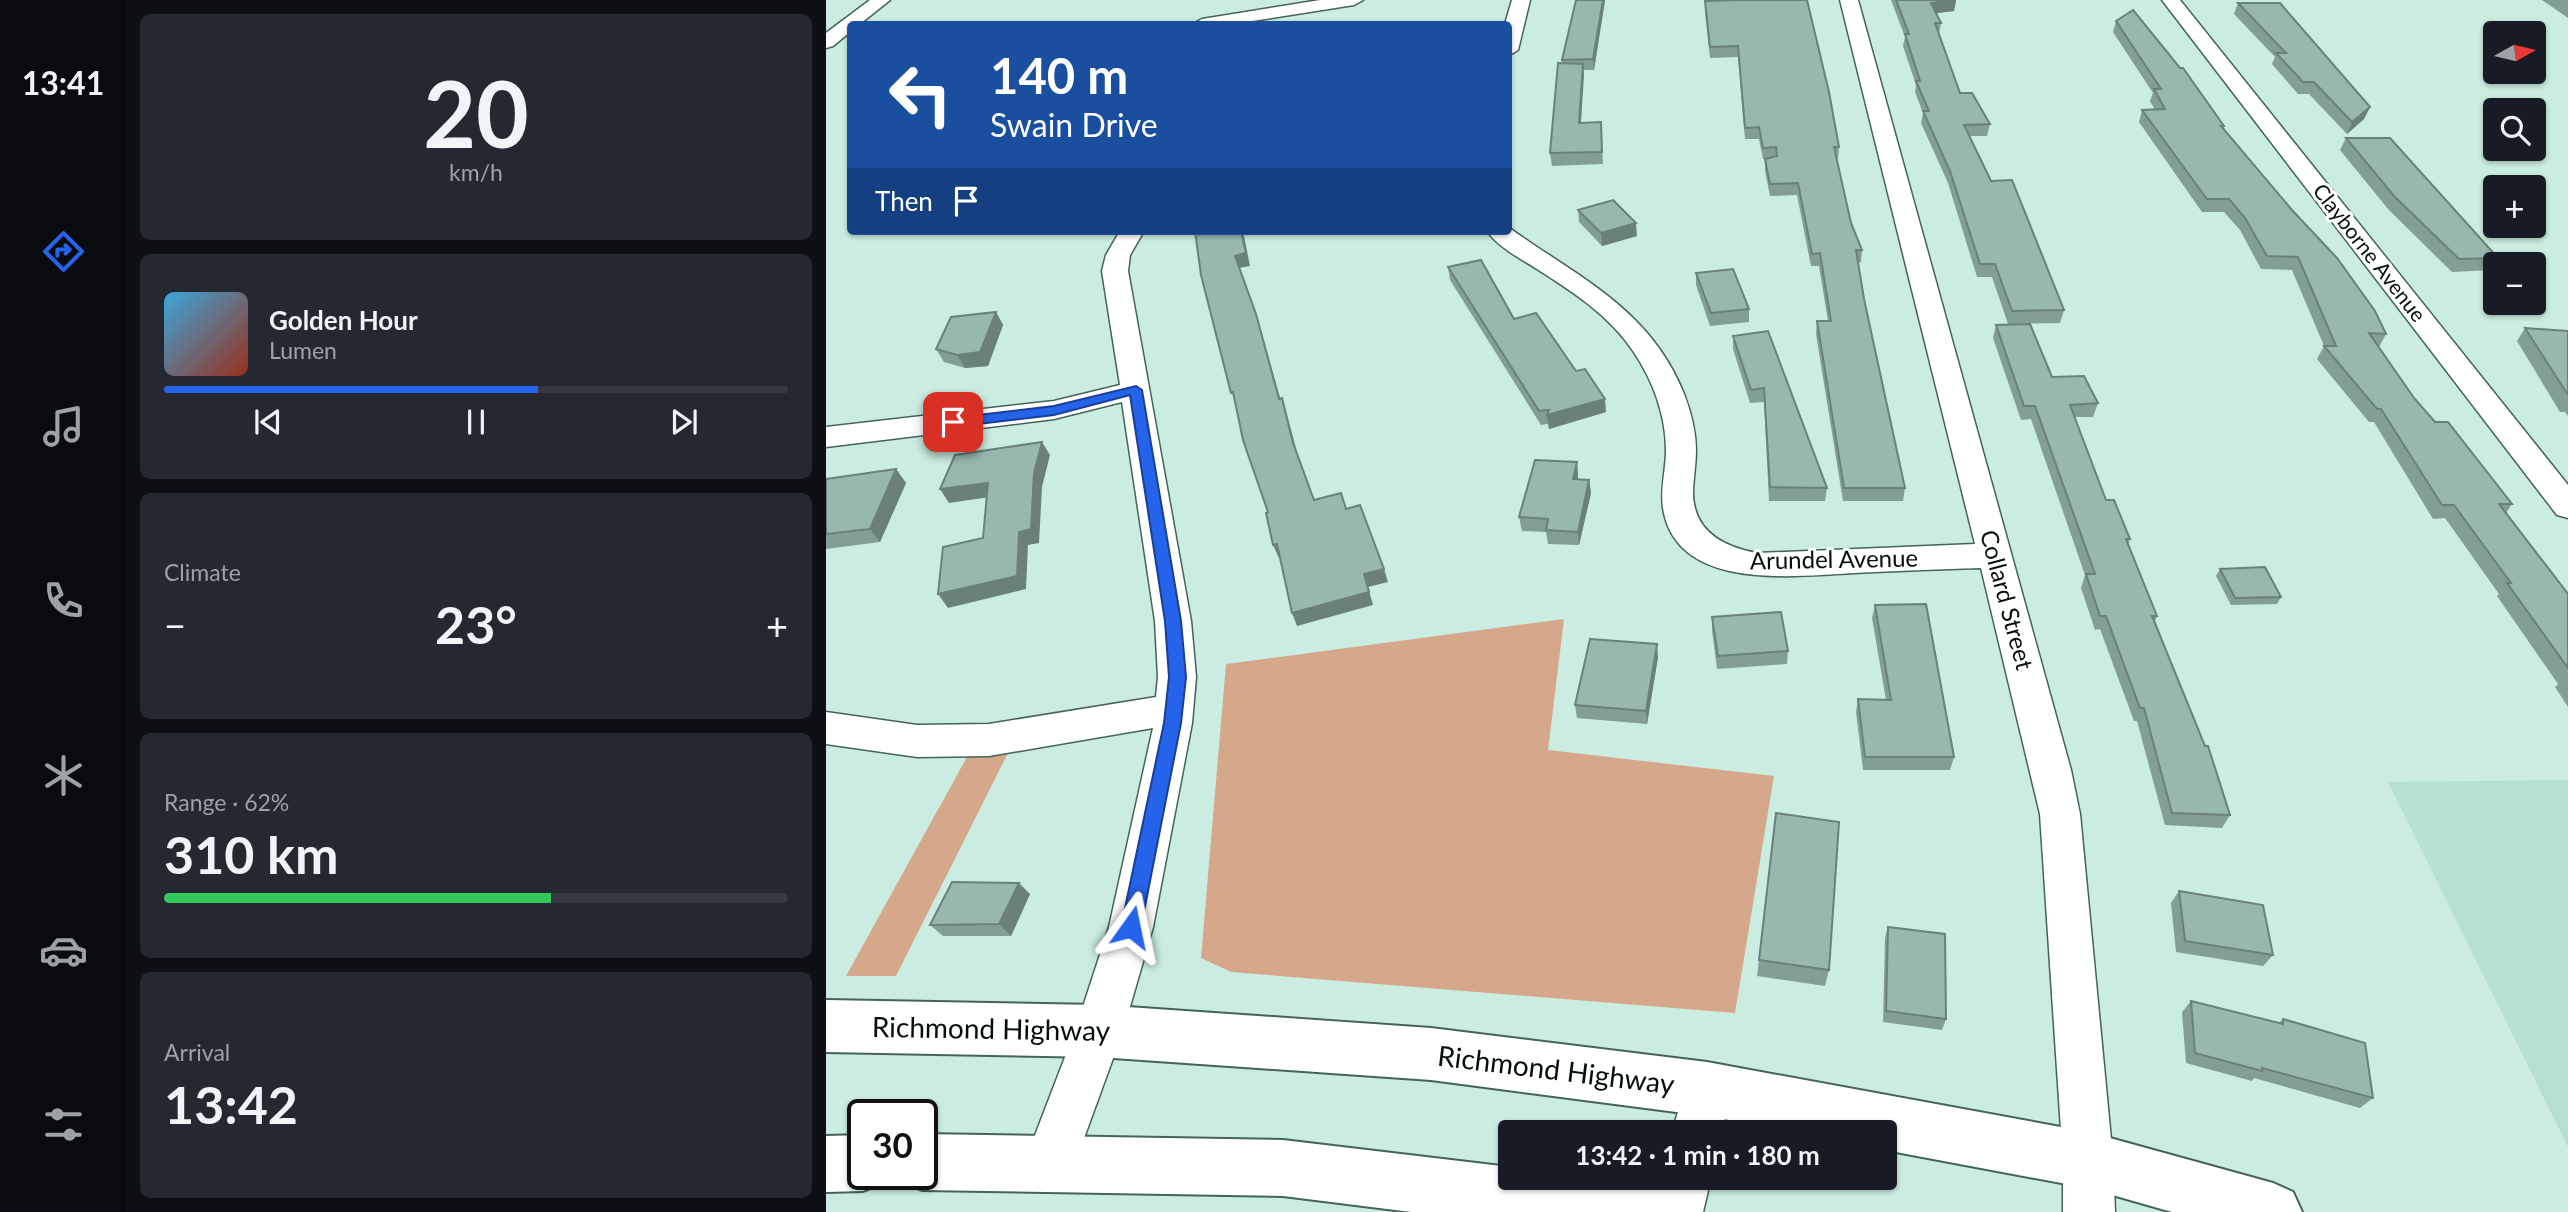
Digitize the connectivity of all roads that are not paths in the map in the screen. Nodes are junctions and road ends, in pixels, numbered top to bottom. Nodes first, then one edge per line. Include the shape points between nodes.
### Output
1 (881, 0) edge
2 (1521, 0) edge
3 (1849, 0) edge
4 (2171, 0) edge
5 (1342, 1) edge
6 (854, 21) edge
7 (1220, 21) edge
8 (1345, 21) edge
9 (847, 26) edge
10 (1512, 35) edge
11 (826, 42) edge
12 (1130, 235) edge
13 (1504, 235) edge
14 (1136, 390) junction
15 (826, 437) edge
16 (2568, 507) edge
17 (1994, 555) junction
18 (1174, 709) junction
19 (826, 728) edge
20 (826, 1026) edge
21 (1099, 1031) junction
22 (1702, 1110) edge
23 (938, 1162) edge
24 (847, 1163) edge
25 (826, 1164) edge
26 (1050, 1164) junction
27 (2089, 1186) edge
28 (1682, 1190) edge
29 (1643, 1212) edge
30 (1677, 1212) edge
31 (2273, 1212) edge

1 - 6 street
2 - 10 street
3 - 17 street, Collard Street
4 - 16 street, Clayborne Avenue
5 - 7 street
5 - 8 street
9 - 11 street
12 - 14 street via 1115,271
13 - 17 street, Arundel Avenue via 1591,290 1641,341 1674,408 1681,448 1677,497 1682,521 1690,536 1707,550 1731,561 1757,565
14 - 15 street via 1054,410
14 - 18 street via 1173,621
17 - 27 street, Collard Street via 2060,814
18 - 19 street via 989,740 917,741
18 - 21 street via 1131,927
20 - 21 highway, Richmond Highway
21 - 22 highway, Richmond Highway via 1431,1054
21 - 26 street
22 - 27 highway, Richmond Highway
23 - 26 highway
24 - 25 highway
26 - 29 highway via 1283,1168
27 - 31 highway, Richmond Highway
28 - 30 street

